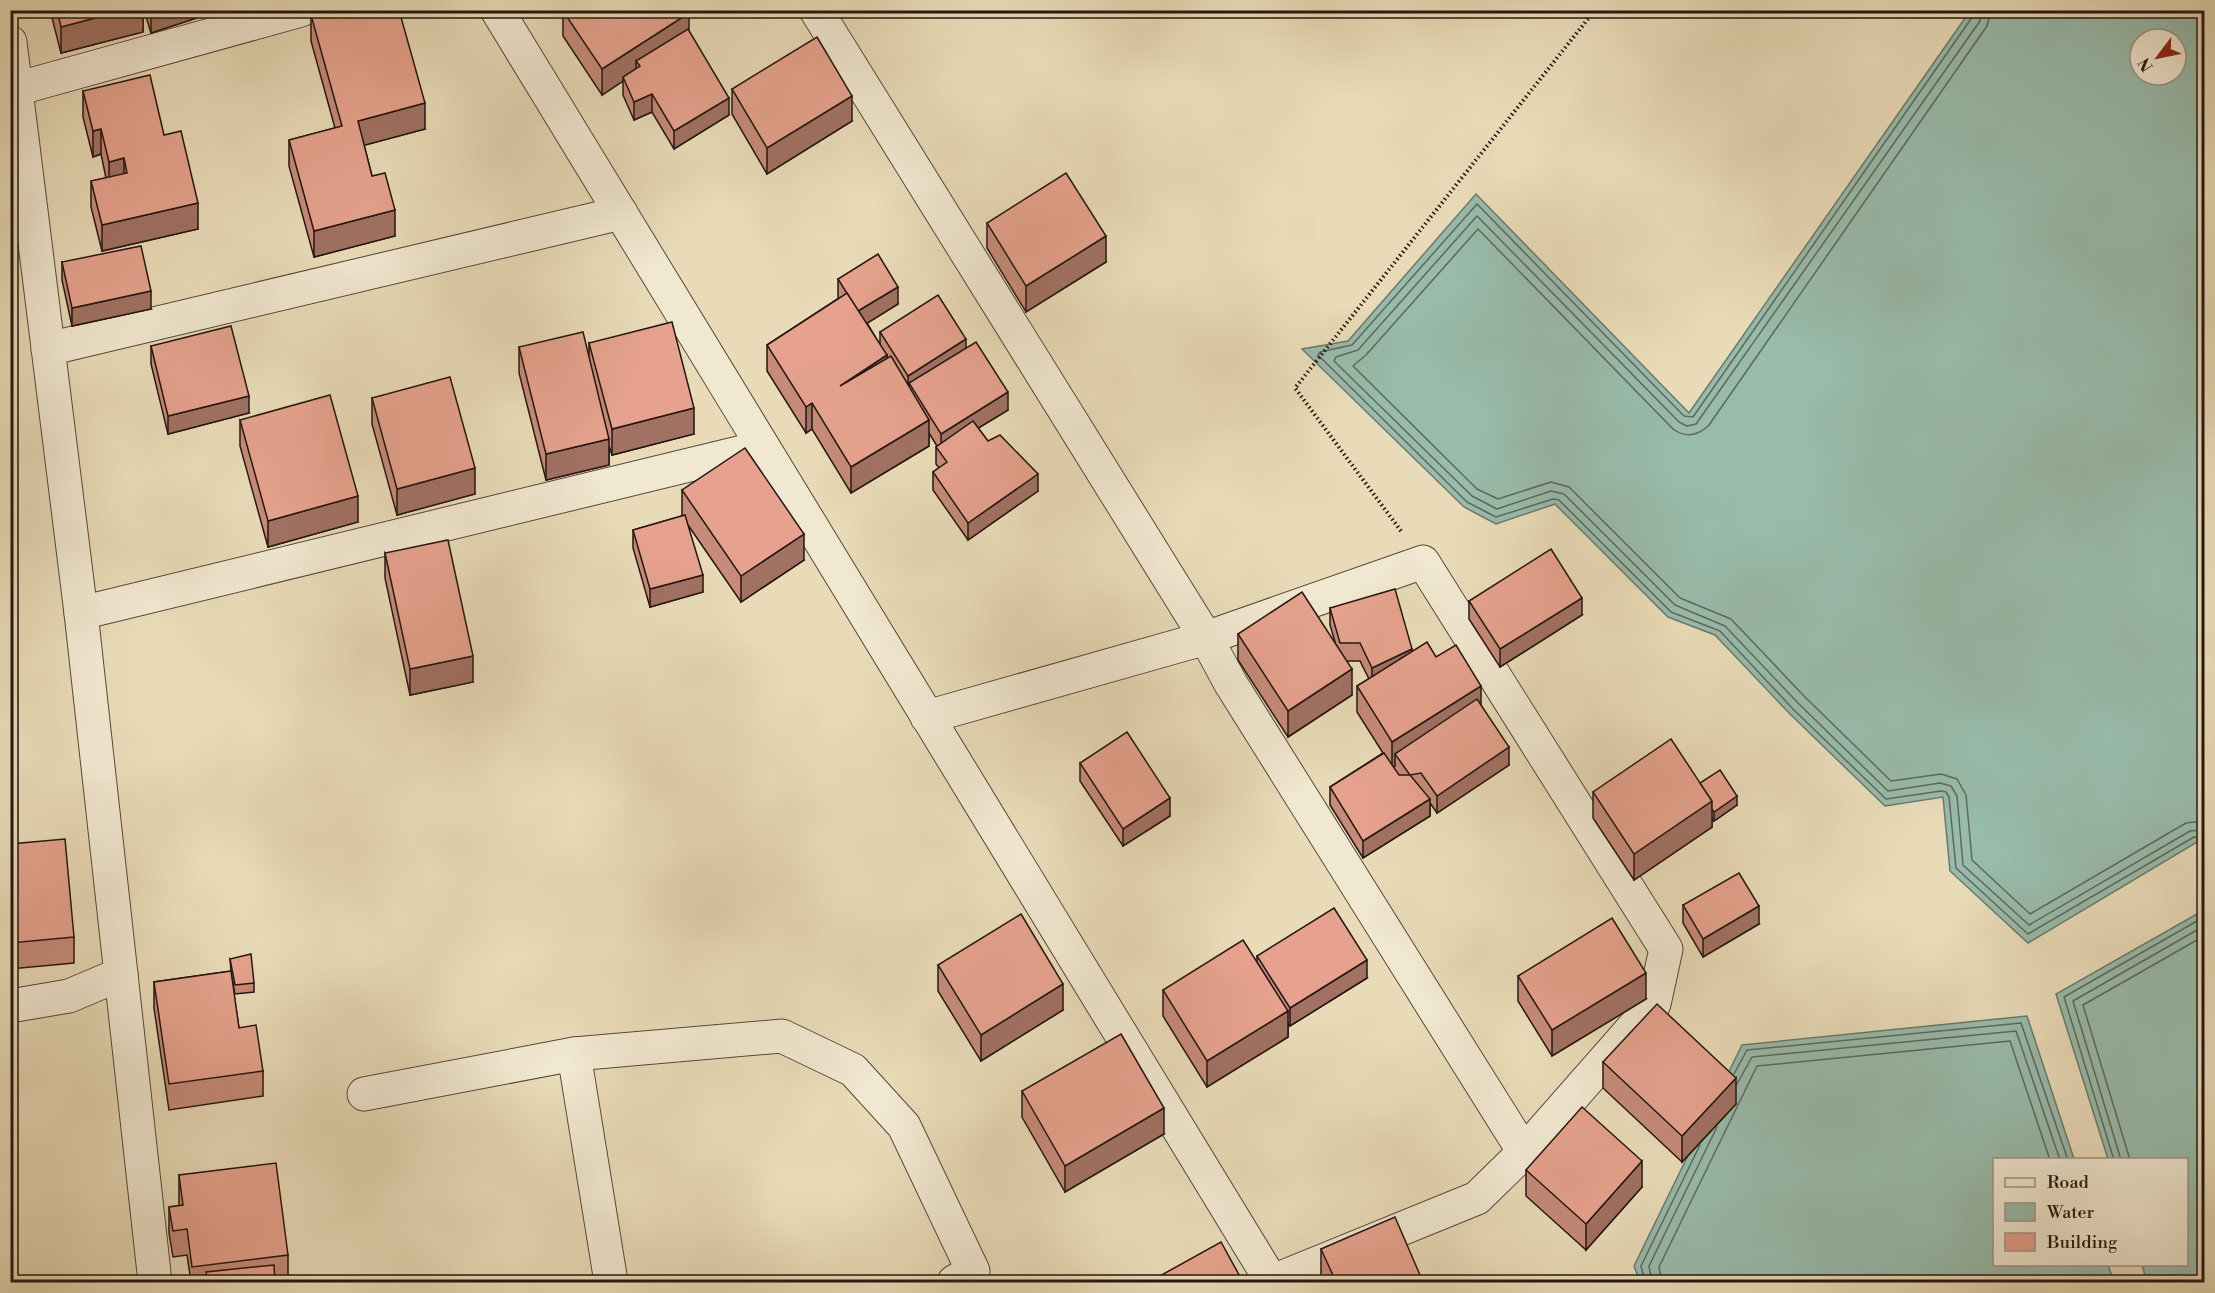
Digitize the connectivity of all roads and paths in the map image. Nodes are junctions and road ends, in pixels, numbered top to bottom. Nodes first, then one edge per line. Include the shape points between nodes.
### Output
1 (301, 10) edge
2 (497, 10) edge
3 (816, 10) edge
4 (1594, 10) edge
5 (10, 42) edge
6 (16, 89) junction
7 (621, 213) junction
8 (48, 349) junction
9 (763, 447) junction
10 (1423, 562) junction
11 (81, 613) junction
12 (1206, 638) junction
13 (927, 717) junction
14 (121, 974) junction
15 (10, 1006) edge
16 (574, 1054) junction
17 (364, 1094) dead end
18 (1524, 1152) junction
19 (155, 1282) edge
20 (611, 1282) edge
21 (954, 1282) edge
22 (1272, 1282) edge

1 - 6 street
2 - 7 street
3 - 12 street
4 - 10 path via 1296,388
5 - 6 street
6 - 8 street
7 - 8 street
7 - 9 street
8 - 11 street
9 - 11 street
9 - 13 street
10 - 12 street
10 - 18 street via 1666,949 1654,1004
11 - 14 street
12 - 13 street
12 - 18 street
13 - 22 street
14 - 15 street via 69,996
14 - 19 street
16 - 17 street
16 - 20 street
16 - 21 street via 782,1036 853,1070 904,1126 973,1270
18 - 22 street via 1477,1198

